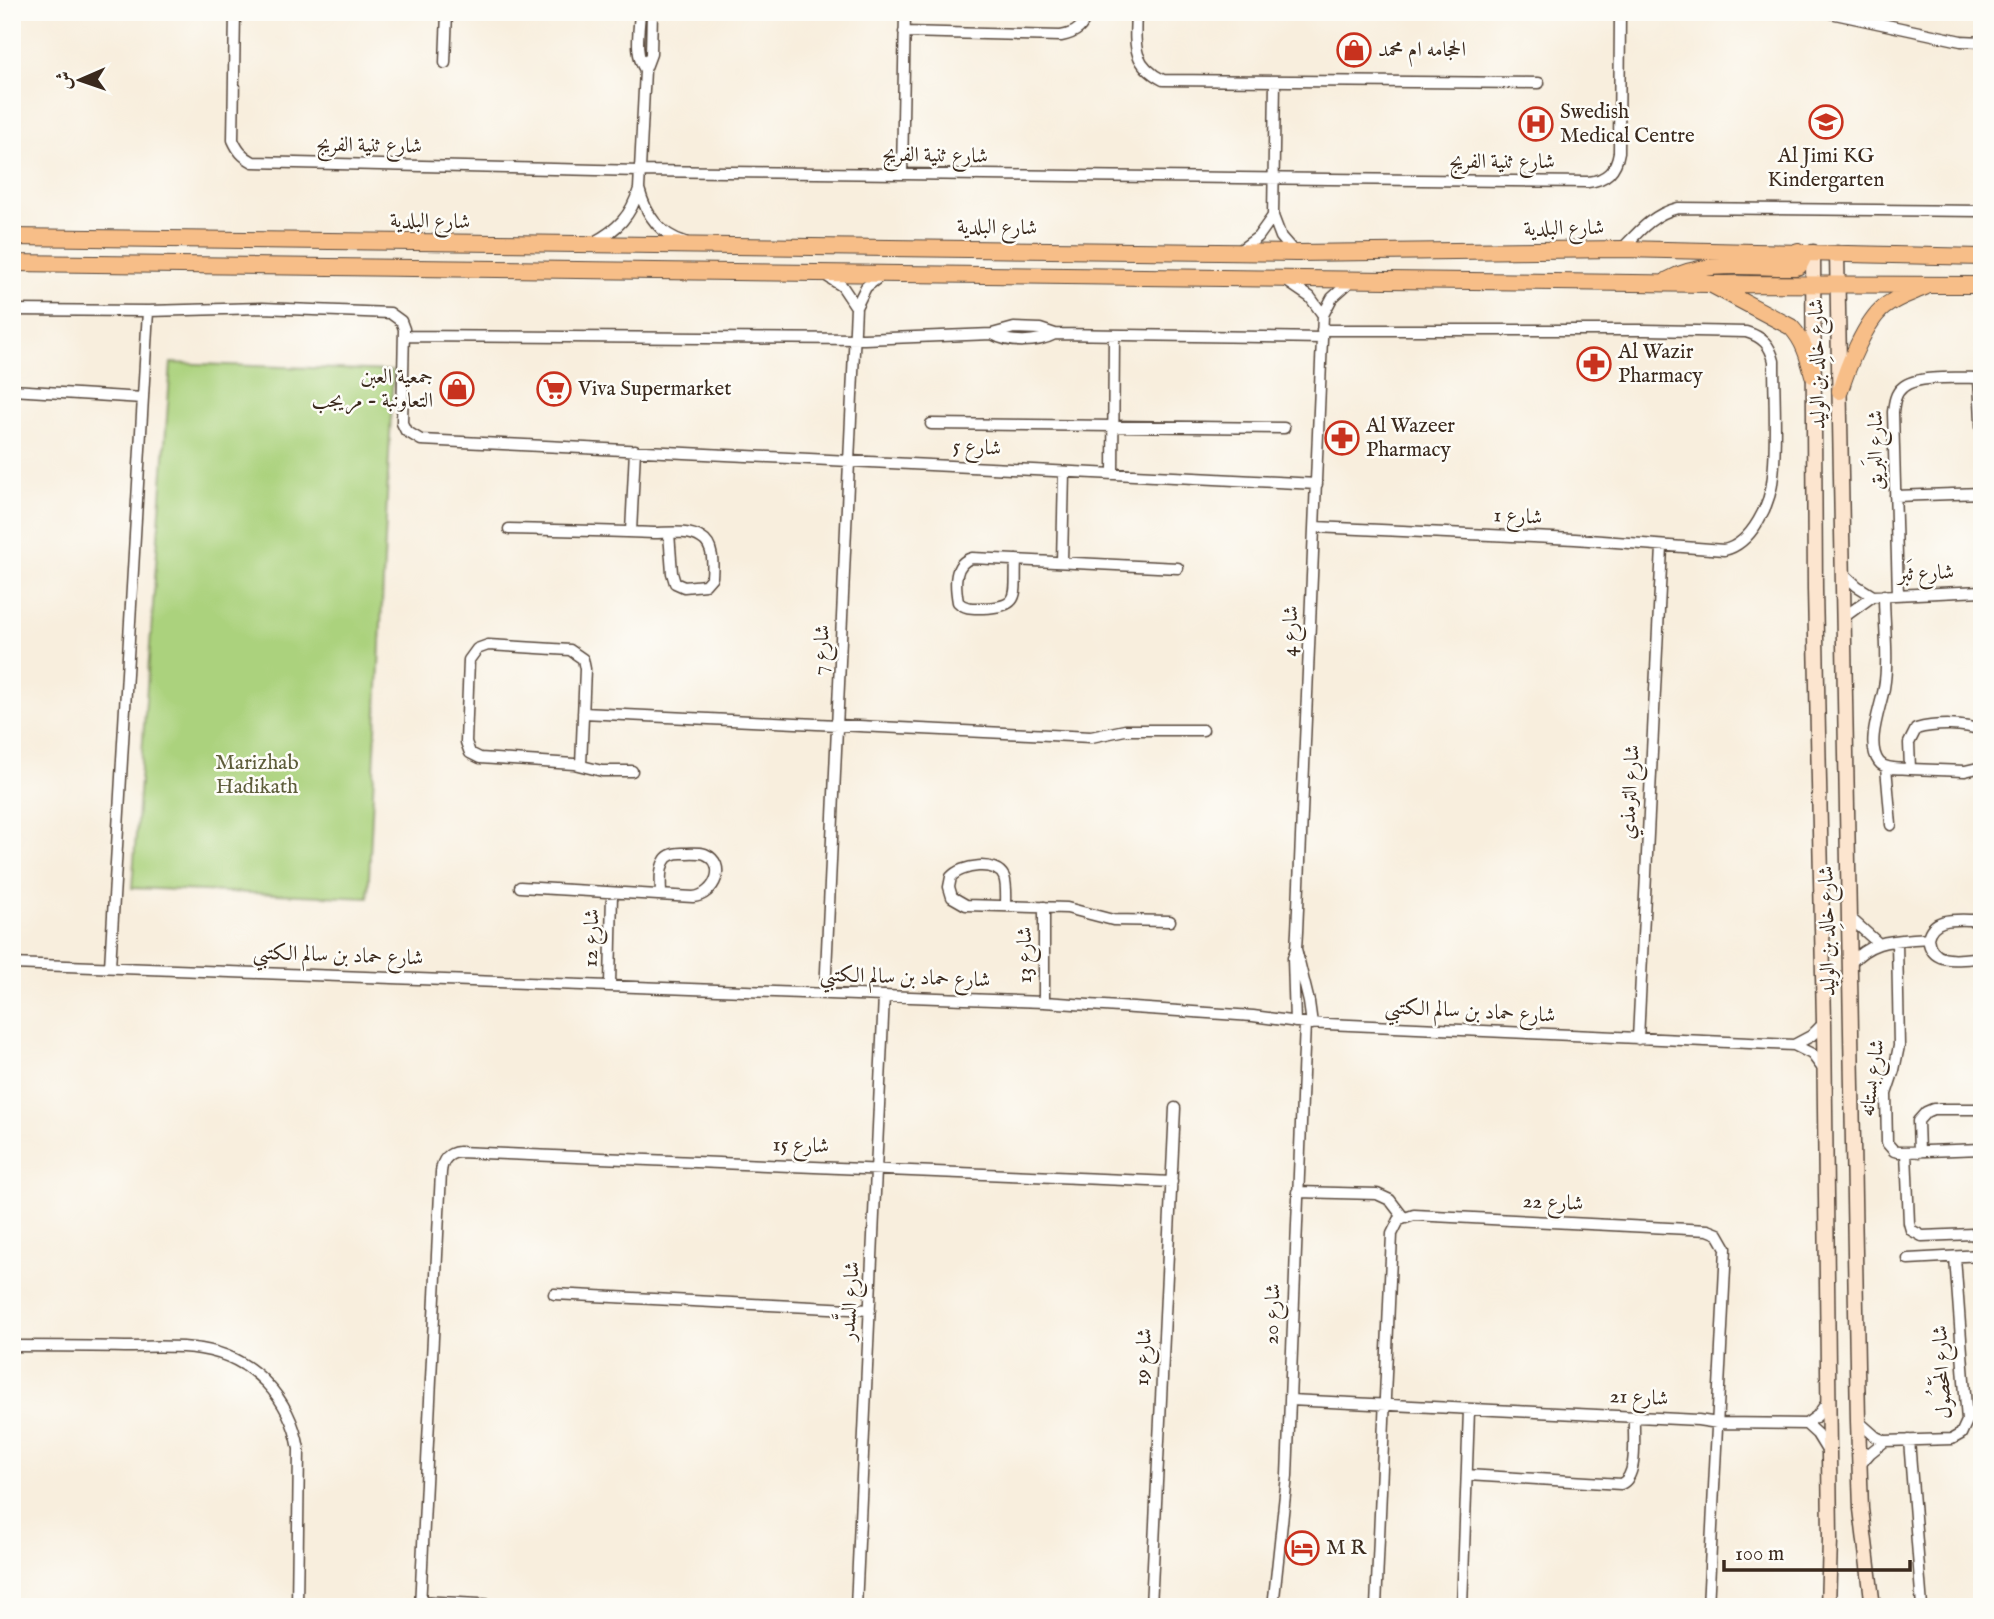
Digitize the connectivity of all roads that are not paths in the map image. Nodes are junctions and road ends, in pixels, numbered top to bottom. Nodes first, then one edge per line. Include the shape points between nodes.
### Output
1 (235, 12) edge
2 (447, 12) edge
3 (640, 12) edge
4 (652, 12) edge
5 (905, 12) edge
6 (1088, 12) edge
7 (1136, 12) edge
8 (1620, 12) edge
9 (1826, 12) edge
10 (904, 32) junction
11 (1982, 42) edge
12 (445, 63) dead end
13 (645, 70) junction
14 (1276, 81) junction
15 (1539, 83) dead end
16 (640, 171) junction
17 (902, 174) junction
18 (1274, 179) junction
19 (639, 189) junction
20 (1982, 211) edge
21 (1273, 216) junction
22 (12, 237) edge
23 (591, 244) junction
24 (693, 245) junction
25 (1622, 249) junction
26 (1238, 252) junction
27 (1806, 252) junction
28 (1296, 253) junction
29 (1838, 253) junction
30 (1982, 257) edge
31 (12, 263) edge
32 (821, 273) junction
33 (883, 274) junction
34 (1282, 279) junction
35 (1353, 279) junction
36 (1663, 283) junction
37 (1710, 284) junction
38 (1814, 284) junction
39 (1837, 284) junction
40 (1930, 284) junction
41 (1982, 285) edge
42 (856, 307) junction
43 (12, 310) edge
44 (148, 311) junction
45 (1323, 315) junction
46 (1322, 334) junction
47 (1114, 335) junction
48 (405, 336) junction
49 (855, 338) junction
50 (1981, 373) edge
51 (1813, 375) junction
52 (12, 390) edge
53 (1840, 391) junction
54 (143, 398) junction
55 (931, 424) dead end
56 (1113, 426) junction
57 (1284, 428) dead end
58 (1982, 443) edge
59 (635, 450) junction
60 (850, 461) junction
61 (1064, 472) junction
62 (1113, 473) junction
63 (1317, 484) junction
64 (1982, 493) edge
65 (1895, 496) junction
66 (1315, 527) junction
67 (509, 529) dead end
68 (631, 532) junction
69 (669, 533) junction
70 (1662, 547) junction
71 (1016, 560) junction
72 (1062, 562) junction
73 (1178, 568) dead end
74 (1844, 574) junction
75 (1982, 591) edge
76 (1898, 595) junction
77 (1878, 596) junction
78 (1844, 617) junction
79 (583, 713) junction
80 (838, 725) junction
81 (1203, 730) dead end
82 (1982, 731) edge
83 (581, 765) junction
84 (1886, 767) junction
85 (1982, 767) edge
86 (1910, 769) junction
87 (632, 771) dead end
88 (1891, 825) dead end
89 (520, 887) dead end
90 (612, 892) junction
91 (661, 895) junction
92 (1006, 906) junction
93 (1044, 907) junction
94 (1848, 916) junction
95 (1982, 920) edge
96 (1170, 921) dead end
97 (1928, 938) junction
98 (1897, 941) junction
99 (1878, 943) junction
100 (1296, 949) junction
101 (1982, 957) edge
102 (12, 964) edge
103 (1849, 965) junction
104 (110, 967) junction
105 (610, 985) junction
106 (825, 994) junction
107 (884, 996) junction
108 (1044, 1003) junction
109 (1304, 1023) junction
110 (1824, 1023) junction
111 (1638, 1040) junction
112 (1794, 1045) junction
113 (1824, 1070) junction
114 (1175, 1108) dead end
115 (1982, 1109) edge
116 (1982, 1149) edge
117 (1906, 1152) junction
118 (1919, 1152) junction
119 (876, 1168) junction
120 (1172, 1182) junction
121 (1297, 1192) junction
122 (1403, 1217) junction
123 (1982, 1255) edge
124 (1955, 1257) junction
125 (1908, 1259) dead end
126 (554, 1294) dead end
127 (870, 1310) junction
128 (12, 1346) edge
129 (1290, 1400) junction
130 (1828, 1401) junction
131 (1385, 1406) junction
132 (1469, 1410) junction
133 (1634, 1417) junction
134 (1858, 1421) junction
135 (1718, 1423) junction
136 (1806, 1424) junction
137 (1909, 1440) junction
138 (1885, 1441) junction
139 (1829, 1452) junction
140 (1859, 1466) junction
141 (1466, 1475) junction
142 (420, 1604) edge
143 (297, 1607) edge
144 (537, 1607) edge
145 (856, 1607) edge
146 (1151, 1607) edge
147 (1273, 1607) edge
148 (1376, 1607) edge
149 (1462, 1607) edge
150 (1708, 1607) edge
151 (1828, 1607) edge
152 (1873, 1607) edge
153 (1922, 1607) edge

1 - 16 street, شارع ثنية الفريج via 233,140 253,162
2 - 12 street
3 - 13 street via 638,52
4 - 13 street via 651,54
5 - 10 street
6 - 10 street via 1078,30 1061,36
7 - 14 street via 1136,52 1151,74 1163,80
8 - 18 street, شارع ثنية الفريج via 1619,152 1617,164 1599,181
9 - 11 street
10 - 17 street
13 - 16 street
14 - 15 street
14 - 18 street
16 - 17 street, شارع ثنية الفريج
16 - 19 street
17 - 18 street, شارع ثنية الفريج
18 - 21 street
19 - 23 street via 624,221
19 - 24 street via 654,223
20 - 25 street via 1678,208 1649,221
21 - 26 street via 1258,237
21 - 28 street via 1280,237
22 - 23 main road, شارع البلدية
23 - 24 main road, شارع البلدية
24 - 26 main road, شارع البلدية
25 - 27 main road, شارع البلدية
25 - 28 main road, شارع البلدية
26 - 28 main road, شارع البلدية
27 - 29 main road, شارع البلدية
27 - 36 main road via 1795,267 1711,267
27 - 38 street, شارع خالِد بن الوليد
29 - 30 main road, شارع البلدية
29 - 39 street, شارع خالِد بن الوليد
31 - 32 main road
32 - 33 main road
32 - 42 street via 842,286
33 - 34 main road
33 - 42 street via 866,287
34 - 35 main road
34 - 45 street via 1301,290
35 - 36 main road
35 - 45 street via 1332,298
36 - 37 main road
37 - 38 main road
37 - 51 main road via 1791,327 1807,350
38 - 39 main road
38 - 51 street, شارع خالِد بن الوليد
39 - 40 main road
39 - 53 street, شارع خالِد بن الوليد
40 - 41 main road
40 - 53 main road via 1880,310 1851,360
42 - 49 street, شارع 7
43 - 44 street
44 - 48 street via 390,313 401,321
44 - 54 street
45 - 46 street, شارع 4
46 - 47 street
46 - 63 street, شارع 4
46 - 70 street, شارع 1 via 1644,330 1757,335 1766,341 1774,361 1773,478 1768,499 1748,536 1735,546 1719,550
47 - 49 street via 1014,328 992,334
47 - 56 street
48 - 49 street
48 - 59 street, شارع 5 via 401,414 413,437
49 - 60 street, شارع 7
50 - 58 street
50 - 65 street, شارع البَريق via 1918,380 1897,394 1893,412
51 - 110 street, شارع خالِد بن الوليد
52 - 54 street
53 - 74 street, شارع خالِد بن الوليد
54 - 104 street
55 - 56 street
56 - 57 street
56 - 62 street
59 - 60 street, شارع 5
59 - 68 street
60 - 61 street, شارع 5
60 - 80 street, شارع 7
61 - 62 street, شارع 5
61 - 72 street
62 - 63 street, شارع 5
63 - 66 street, شارع 4
64 - 65 street
65 - 76 street, شارع البَريق
66 - 70 street, شارع 1
66 - 100 street, شارع 4
67 - 68 street
68 - 69 street
69 - 69 street via 694,534 709,545 712,577 705,585 675,583
70 - 111 street, شارع الترمذي
71 - 71 street via 972,558 962,562 957,571 958,602 968,608 1010,604
71 - 72 street
72 - 73 street
74 - 77 street, شارع ثَبر
74 - 78 street, شارع خالِد بن الوليد
75 - 76 street, شارع ثَبر
76 - 77 street, شارع ثَبر
77 - 78 street, شارع ثَبر
77 - 84 street via 1884,686 1874,732 1876,756
78 - 94 street, شارع خالِد بن الوليد
79 - 80 street
79 - 83 street
79 - 83 street via 585,664 575,652 488,645 471,656 466,742 470,753 480,758
80 - 81 street via 1091,737 1125,730
80 - 106 street, شارع 7
82 - 86 street via 1970,727 1916,729 1909,743
83 - 87 street via 602,771
84 - 86 street
84 - 88 street
85 - 86 street via 1965,771
89 - 90 street
90 - 91 street
90 - 105 street, شارع 12
91 - 91 street via 704,895 716,881 714,864 701,853 671,855 663,864
92 - 92 street via 960,904 950,892 951,877 964,868 997,870 1005,880
92 - 93 street
93 - 96 street via 1076,908 1113,919
93 - 108 street, شارع 13
94 - 99 street
94 - 103 street, شارع خالِد بن الوليد
95 - 97 street via 1941,921
97 - 98 street
97 - 101 street via 1932,952 1943,960
98 - 99 street
98 - 117 street, شارع بستانه via 1899,1046 1886,1094 1886,1138 1894,1151
99 - 103 street
100 - 109 street, شارع 4 via 1293,963
100 - 109 street, شارع 4 via 1310,1002
102 - 104 street, شارع حماد بن سالم الكتبي
103 - 134 street, شارع خالِد بن الوليد
104 - 105 street, شارع حماد بن سالم الكتبي
105 - 106 street, شارع حماد بن سالم الكتبي
106 - 107 street, شارع حماد بن سالم الكتبي
107 - 108 street, شارع حماد بن سالم الكتبي
107 - 119 street, شارع السَّدر
108 - 109 street, شارع حماد بن سالم الكتبي
109 - 111 street, شارع حماد بن سالم الكتبي
109 - 121 street, شارع 20
110 - 112 street
110 - 113 street, شارع خالِد بن الوليد
111 - 112 street, شارع حماد بن سالم الكتبي
112 - 113 street via 1812,1054
113 - 130 street, شارع خالِد بن الوليد
114 - 120 street, شارع 19
115 - 118 street via 1926,1112 1918,1121
116 - 118 street
117 - 118 street
117 - 123 street via 1911,1230 1922,1236 1973,1234
119 - 120 street, شارع 15
119 - 127 street, شارع السَّدر
119 - 142 street, شارع 15 via 460,1152 446,1158 441,1172
120 - 146 street, شارع 19
121 - 122 street via 1377,1194 1390,1200
121 - 129 street, شارع 20
122 - 131 street via 1392,1234
122 - 135 street, شارع 22 via 1709,1230 1718,1234 1726,1248
123 - 124 street
124 - 125 street
124 - 137 street, شارع المَحْصُول via 1966,1426 1952,1439
126 - 127 street
127 - 145 street, شارع السَّدر
128 - 143 street via 202,1349 231,1357 262,1378 285,1407 298,1442
129 - 131 street, شارع 21
129 - 147 street, شارع 20
130 - 136 street
130 - 139 street, شارع خالِد بن الوليد
131 - 132 street, شارع 21
131 - 148 street
132 - 133 street, شارع 21
132 - 141 street
133 - 135 street, شارع 21
133 - 141 street via 1632,1472 1621,1484
134 - 138 street
134 - 140 street, شارع خالِد بن الوليد
135 - 136 street, شارع 21
135 - 150 street, شارع 22
136 - 139 street
137 - 138 street, شارع المَحْصُول
137 - 153 street
138 - 140 street
139 - 151 street, شارع خالِد بن الوليد
140 - 152 street, شارع خالِد بن الوليد
141 - 149 street
142 - 144 street

